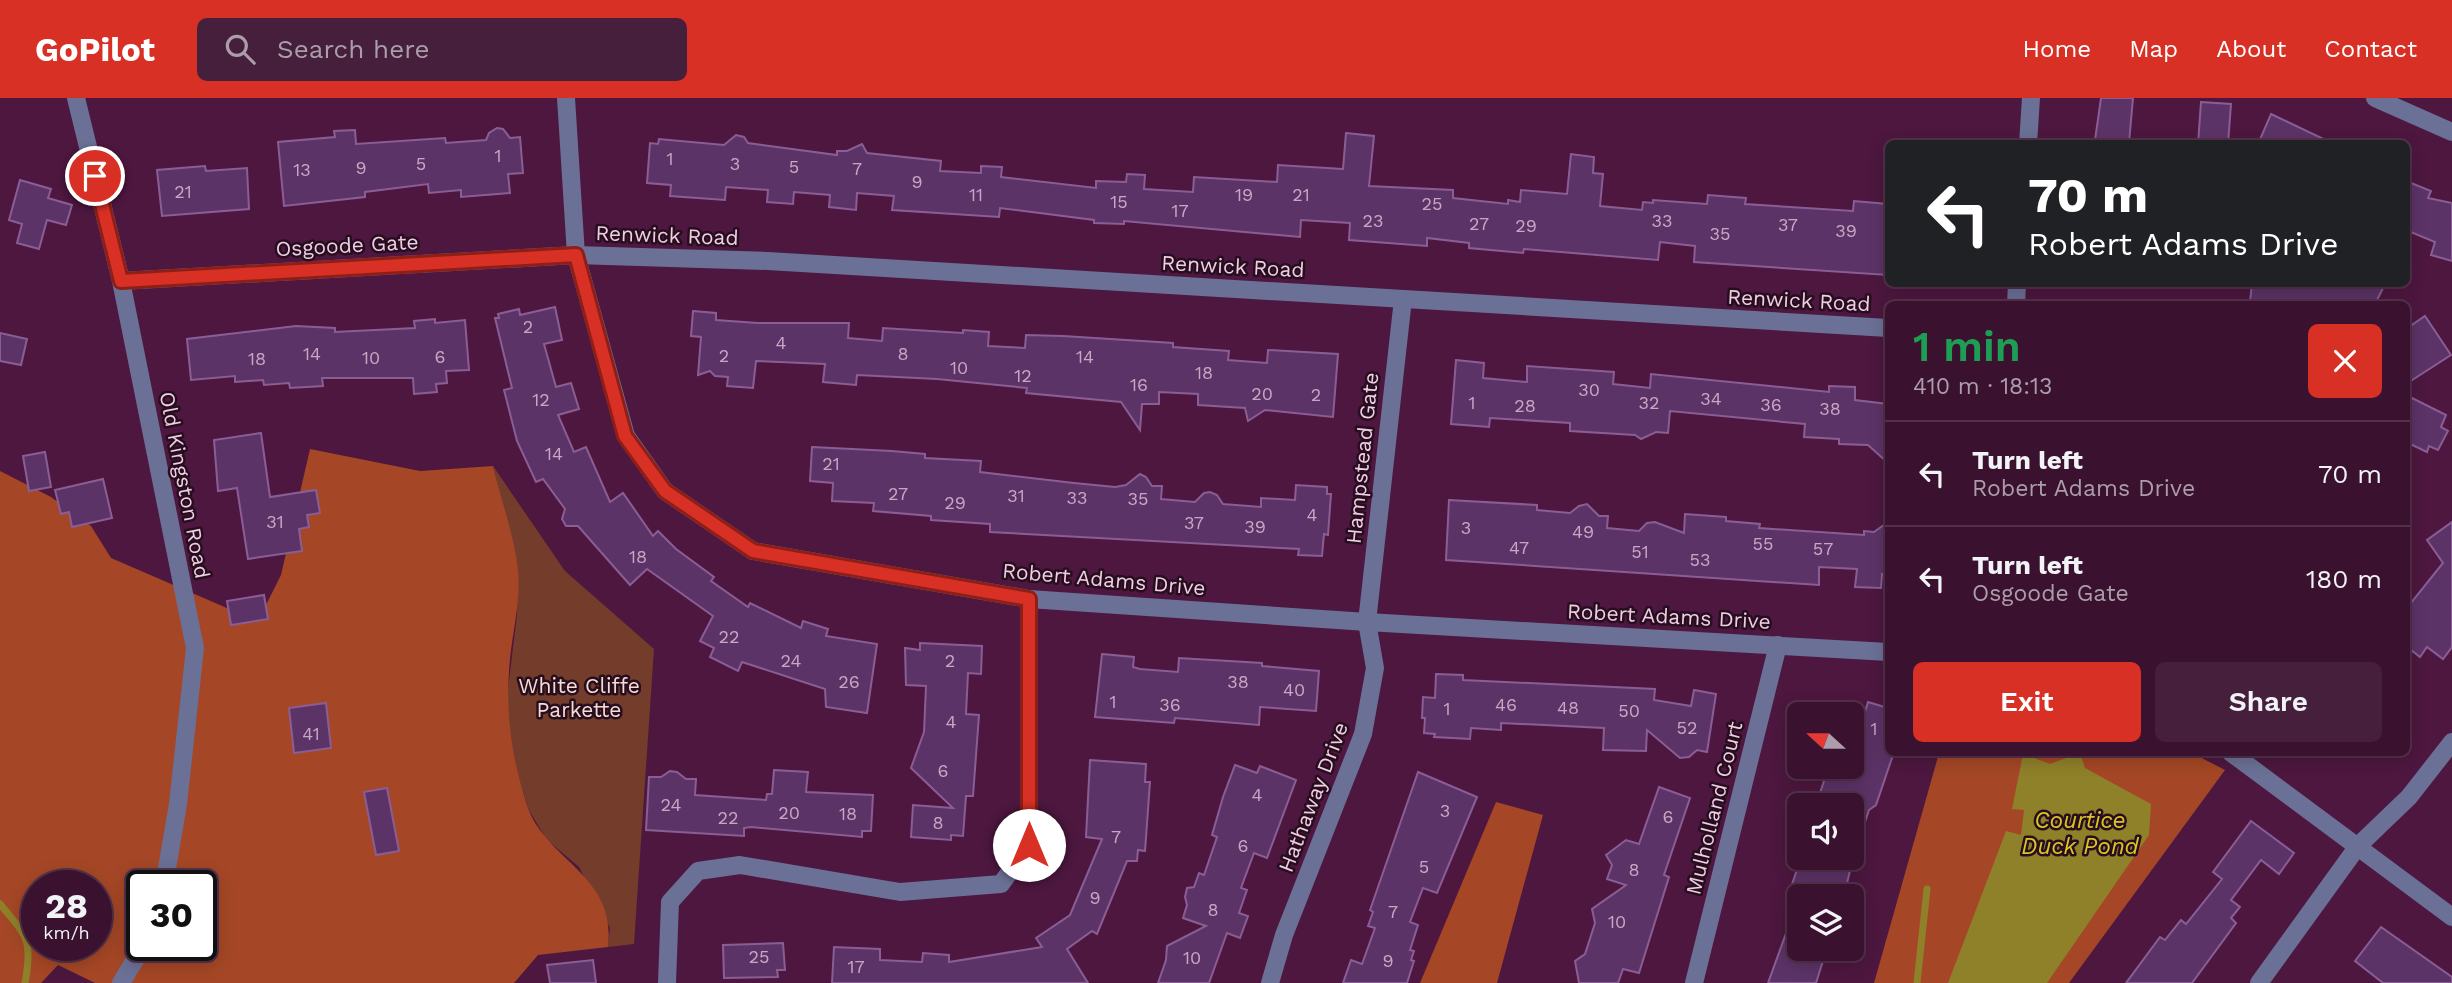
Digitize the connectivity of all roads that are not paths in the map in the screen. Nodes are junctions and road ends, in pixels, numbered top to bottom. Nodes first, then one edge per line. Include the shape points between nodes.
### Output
1 (76, 98) edge
2 (566, 98) edge
3 (2031, 98) edge
4 (2375, 98) edge
5 (2452, 132) edge
6 (2028, 140) edge
7 (576, 255) junction
8 (121, 281) junction
9 (1403, 299) junction
10 (1885, 328) edge
11 (1029, 599) junction
12 (1367, 622) junction
13 (1778, 645) junction
14 (1885, 652) edge
15 (2452, 742) edge
16 (2235, 756) edge
17 (2358, 846) junction
18 (167, 870) edge
19 (2452, 917) edge
20 (134, 961) edge
21 (121, 983) edge
22 (667, 983) edge
23 (1270, 983) edge
24 (1694, 983) edge
25 (2259, 983) edge

1 - 8 street, Old Kingston Road
2 - 7 street, Robert Adams Drive
3 - 6 street
4 - 5 street
7 - 8 street, Osgoode Gate
7 - 9 street, Renwick Road via 782,262
7 - 11 street, Robert Adams Drive via 625,436 665,491 753,551
8 - 18 street, Old Kingston Road via 195,648
9 - 10 street, Renwick Road
9 - 12 street, Hampstead Gate
11 - 12 street, Robert Adams Drive
11 - 22 street via 1029,845 1001,884 900,892 740,865 698,871 670,902
12 - 13 street, Robert Adams Drive
12 - 23 street, Hathaway Drive via 1375,668 1363,734 1284,935
13 - 14 street, Robert Adams Drive
13 - 24 street, Mulholland Court
15 - 17 street via 2409,797
16 - 17 street
17 - 19 street
17 - 25 street
20 - 21 street

